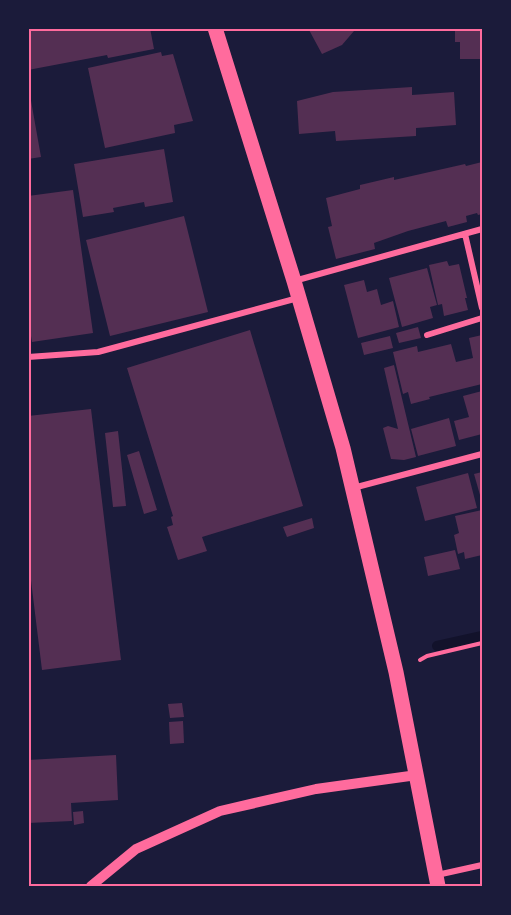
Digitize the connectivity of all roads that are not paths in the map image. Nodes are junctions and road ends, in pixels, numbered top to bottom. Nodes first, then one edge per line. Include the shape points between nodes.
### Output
1 (215, 28) edge
2 (483, 230) edge
3 (465, 234) junction
4 (294, 281) junction
5 (298, 298) junction
6 (483, 308) edge
7 (483, 318) edge
8 (427, 335) dead end
9 (28, 357) edge
10 (483, 454) edge
11 (353, 489) junction
12 (417, 774) junction
13 (483, 865) edge
14 (437, 881) edge
15 (91, 886) edge

1 - 4 main road
2 - 3 street
3 - 4 street
3 - 6 street
4 - 5 main road
5 - 9 street via 98,352
5 - 11 main road
7 - 8 street
10 - 11 street
11 - 12 main road
12 - 14 main road
12 - 15 street via 316,789 220,812 136,849
13 - 14 street

